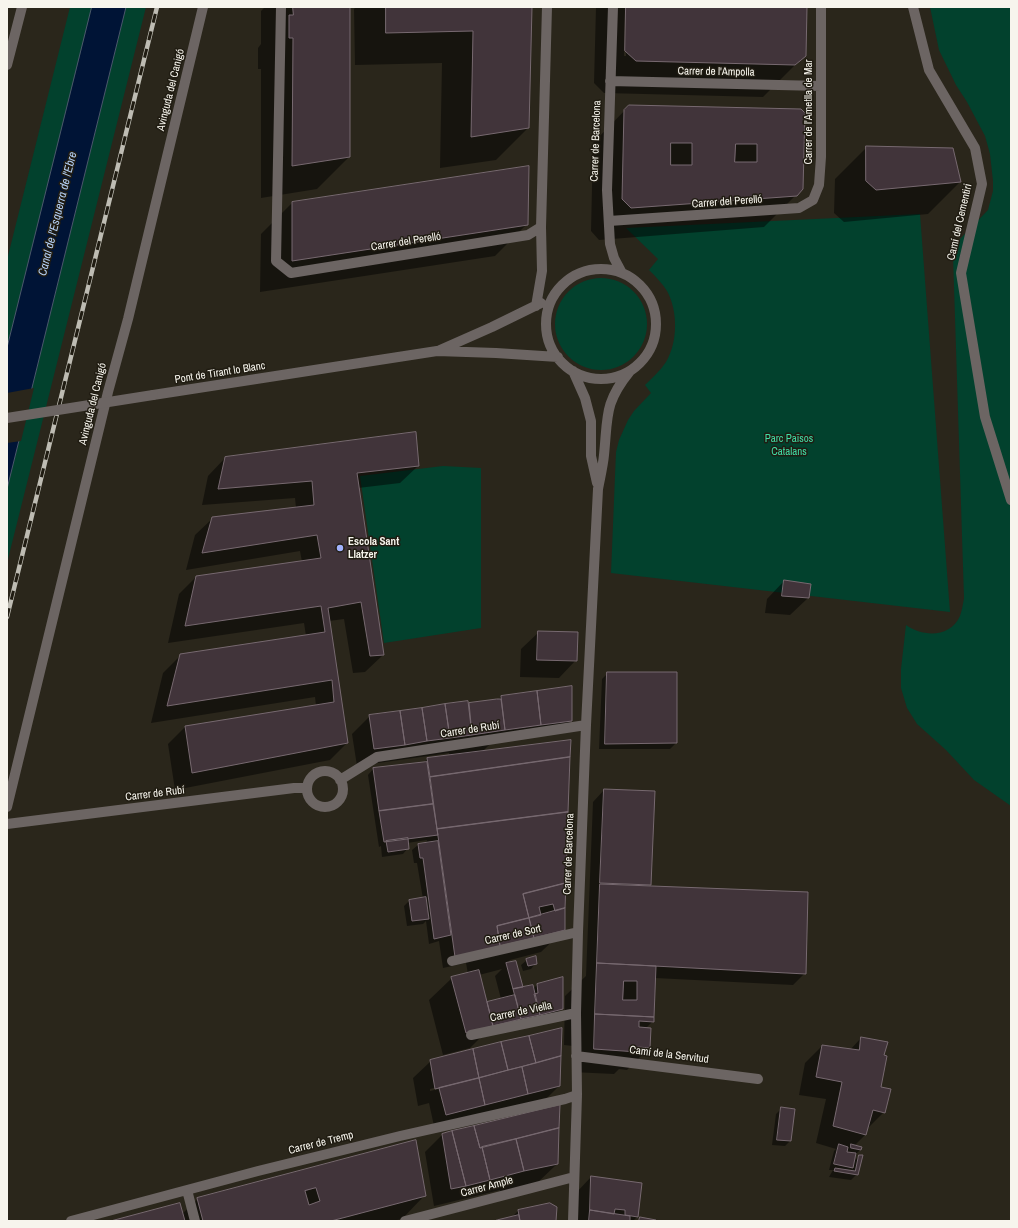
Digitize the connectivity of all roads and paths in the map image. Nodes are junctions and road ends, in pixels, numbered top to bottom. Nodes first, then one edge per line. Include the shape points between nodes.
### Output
1 (22, 7) edge
2 (203, 7) edge
3 (281, 7) edge
4 (547, 7) edge
5 (613, 7) edge
6 (821, 7) edge
7 (913, 7) edge
8 (7, 65) edge
9 (610, 82) junction
10 (821, 86) junction
11 (799, 208) joint
12 (609, 221) junction
13 (541, 227) junction
14 (622, 273) junction
15 (552, 298) junction
16 (536, 306) junction
17 (437, 351) junction
18 (558, 357) junction
19 (573, 371) junction
20 (630, 371) junction
21 (7, 418) edge
22 (598, 489) junction
23 (1011, 500) edge
24 (586, 725) junction
25 (340, 780) junction
26 (307, 788) junction
27 (7, 807) edge
28 (7, 824) edge
29 (578, 932) junction
30 (452, 961) dead end
31 (576, 1013) junction
32 (471, 1035) dead end
33 (576, 1056) junction
34 (758, 1079) dead end
35 (577, 1095) junction
36 (574, 1177) junction
37 (187, 1190) junction
38 (71, 1221) edge
39 (195, 1221) edge
40 (405, 1221) edge
41 (573, 1221) edge

1 - 8 street
2 - 27 street, Avinguda del Canigó
3 - 13 street, Carrer del Perelló via 276,261 291,273 528,234
4 - 13 street
5 - 9 street, Carrer de Barcelona
6 - 10 street, Carrer de l'Ametlla de Mar
7 - 23 street, Camí del Cementiri via 929,70 975,148 982,184 961,273 985,417
9 - 10 street, Carrer de l'Ampolla
9 - 12 street, Carrer de Barcelona via 606,190
10 - 11 street, Carrer de l'Ametlla de Mar via 819,186 813,200
11 - 12 street, Carrer del Perelló
12 - 14 street, Carrer de Barcelona via 610,244
13 - 16 street via 542,271
14 - 15 street via 598,269 582,272 568,280
14 - 20 street via 643,288 652,302 656,319 652,344 643,359
15 - 16 street
15 - 18 street via 547,313 546,329 550,344
16 - 17 street
17 - 18 street
17 - 21 street, Pont de Tirant lo Blanc, bridge
18 - 19 street
19 - 20 street via 602,379
19 - 22 street, Carrer de Barcelona via 585,398 591,422 591,456
20 - 22 street, Carrer de Barcelona via 618,385 610,401
22 - 24 street, Carrer de Barcelona
24 - 25 street, Carrer de Rubí via 377,757
24 - 29 street, Carrer de Barcelona
25 - 26 street via 332,773 322,772 308,781
25 - 26 street via 341,796 334,804 328,806 320,806 311,801
26 - 28 street, Carrer de Rubí
29 - 30 street, Carrer de Sort
29 - 31 street, Carrer de Barcelona
31 - 32 street, Carrer de Viella
31 - 33 street, Carrer de Barcelona
33 - 34 street, Camí de la Servitud
33 - 35 street, Carrer de Barcelona
35 - 36 street, Carrer de Barcelona
35 - 37 street, Carrer de Tremp via 392,1138
36 - 40 street, Carrer Ample
36 - 41 street, Carrer de Barcelona
37 - 38 street, Carrer de Tremp
37 - 39 street

